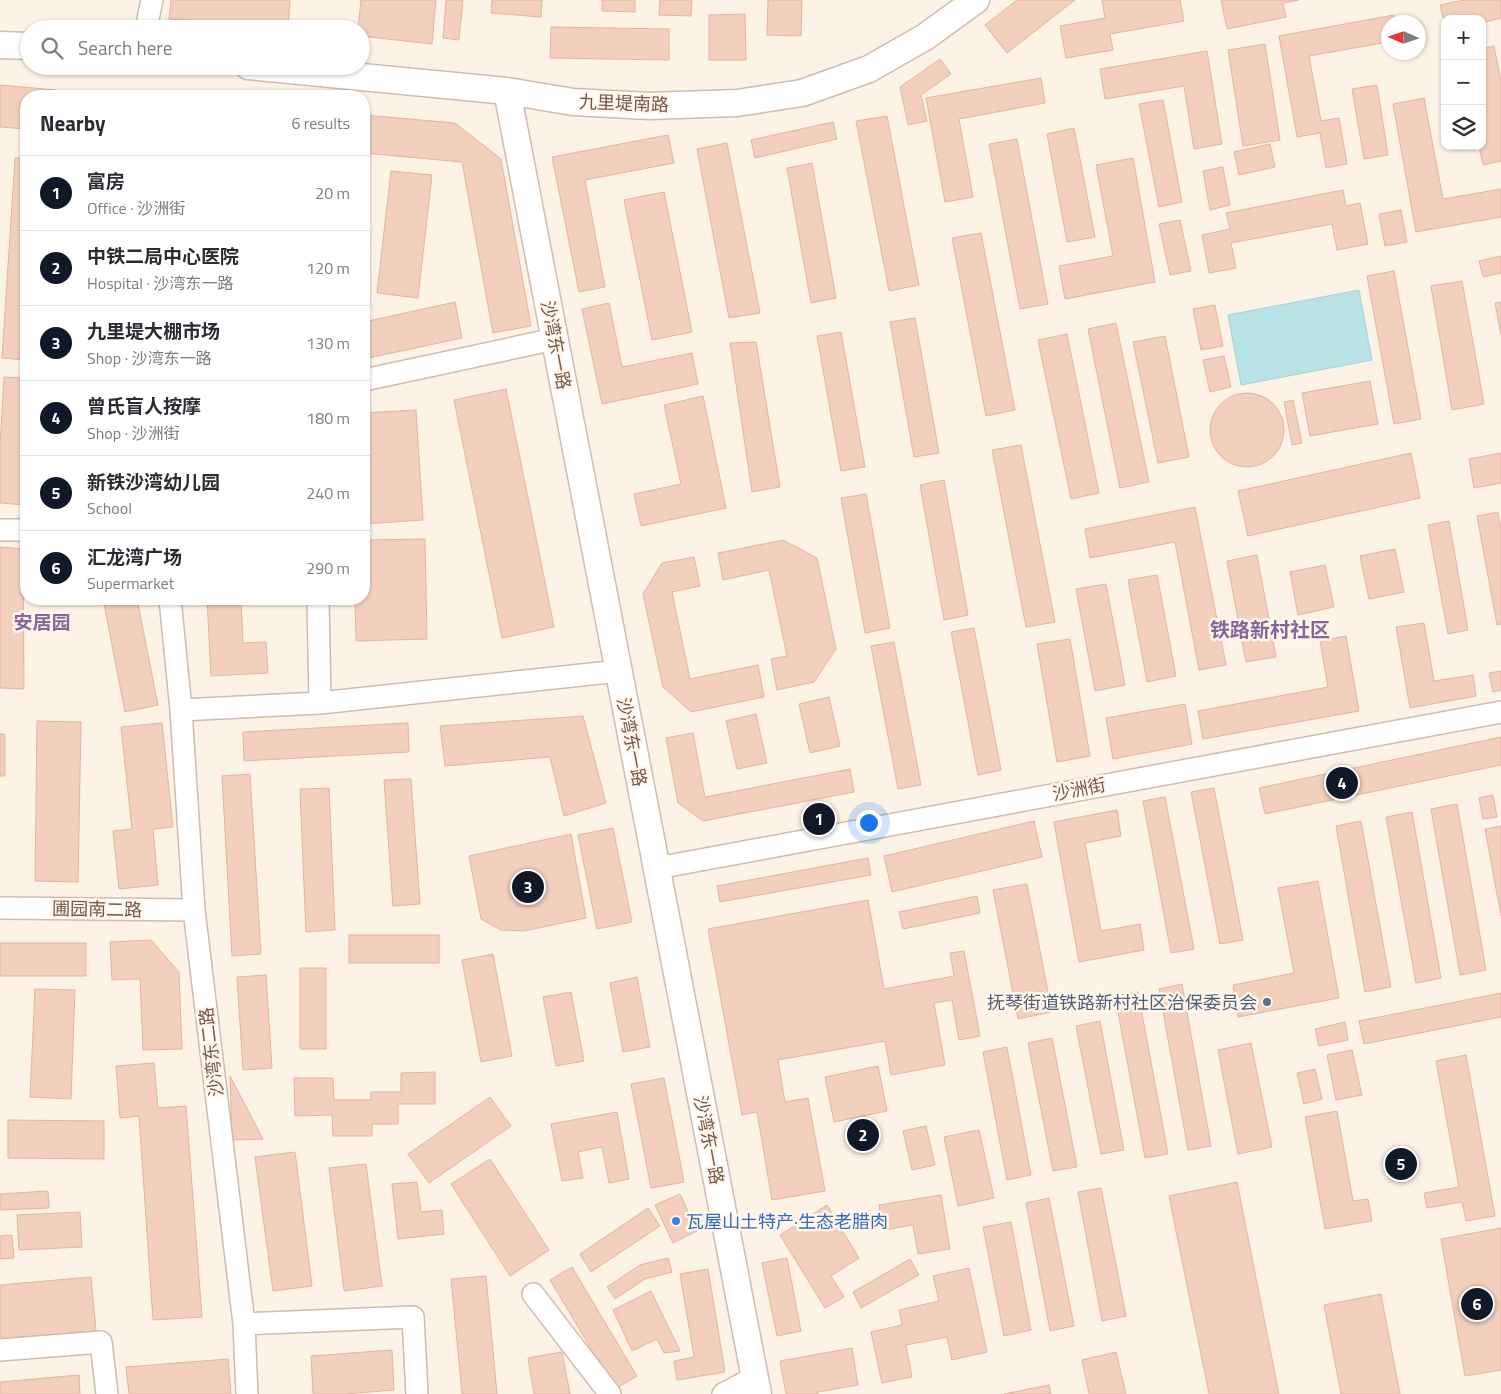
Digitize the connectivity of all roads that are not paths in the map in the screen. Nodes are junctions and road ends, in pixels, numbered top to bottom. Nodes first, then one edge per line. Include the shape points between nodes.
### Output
1 (152, 0) edge
2 (976, 0) edge
3 (148, 20) edge
4 (0, 45) edge
5 (20, 46) edge
6 (341, 75) edge
7 (506, 91) junction
8 (555, 339) junction
9 (370, 379) edge
10 (0, 530) edge
11 (20, 530) edge
12 (171, 605) edge
13 (318, 605) edge
14 (619, 671) junction
15 (320, 703) junction
16 (181, 710) junction
17 (1501, 712) edge
18 (657, 868) junction
19 (0, 908) edge
20 (194, 910) junction
21 (533, 1294) dead end
22 (244, 1324) junction
23 (0, 1350) edge
24 (757, 1386) edge
25 (107, 1394) edge
26 (247, 1394) edge
27 (417, 1394) edge
28 (610, 1394) edge
29 (723, 1394) edge

1 - 3 street
2 - 7 street, 九里堤南路 via 925,37 869,69 802,93 736,102 649,106 573,102
4 - 5 street
6 - 7 street, 九里堤南路
7 - 8 street, 沙湾东一路
8 - 9 street
8 - 14 street, 沙湾东一路
10 - 11 street
12 - 16 street, 沙湾东二路
13 - 15 street
14 - 15 street
14 - 18 street, 沙湾东一路
15 - 16 street
16 - 20 street, 沙湾东二路
17 - 18 street, 沙洲街
18 - 24 street, 沙湾东一路
19 - 20 street, 圃园南二路
20 - 22 street, 沙湾东二路
21 - 28 street
22 - 26 street, 沙湾东二路
22 - 27 street via 413,1317
23 - 25 street via 101,1342
24 - 29 street

